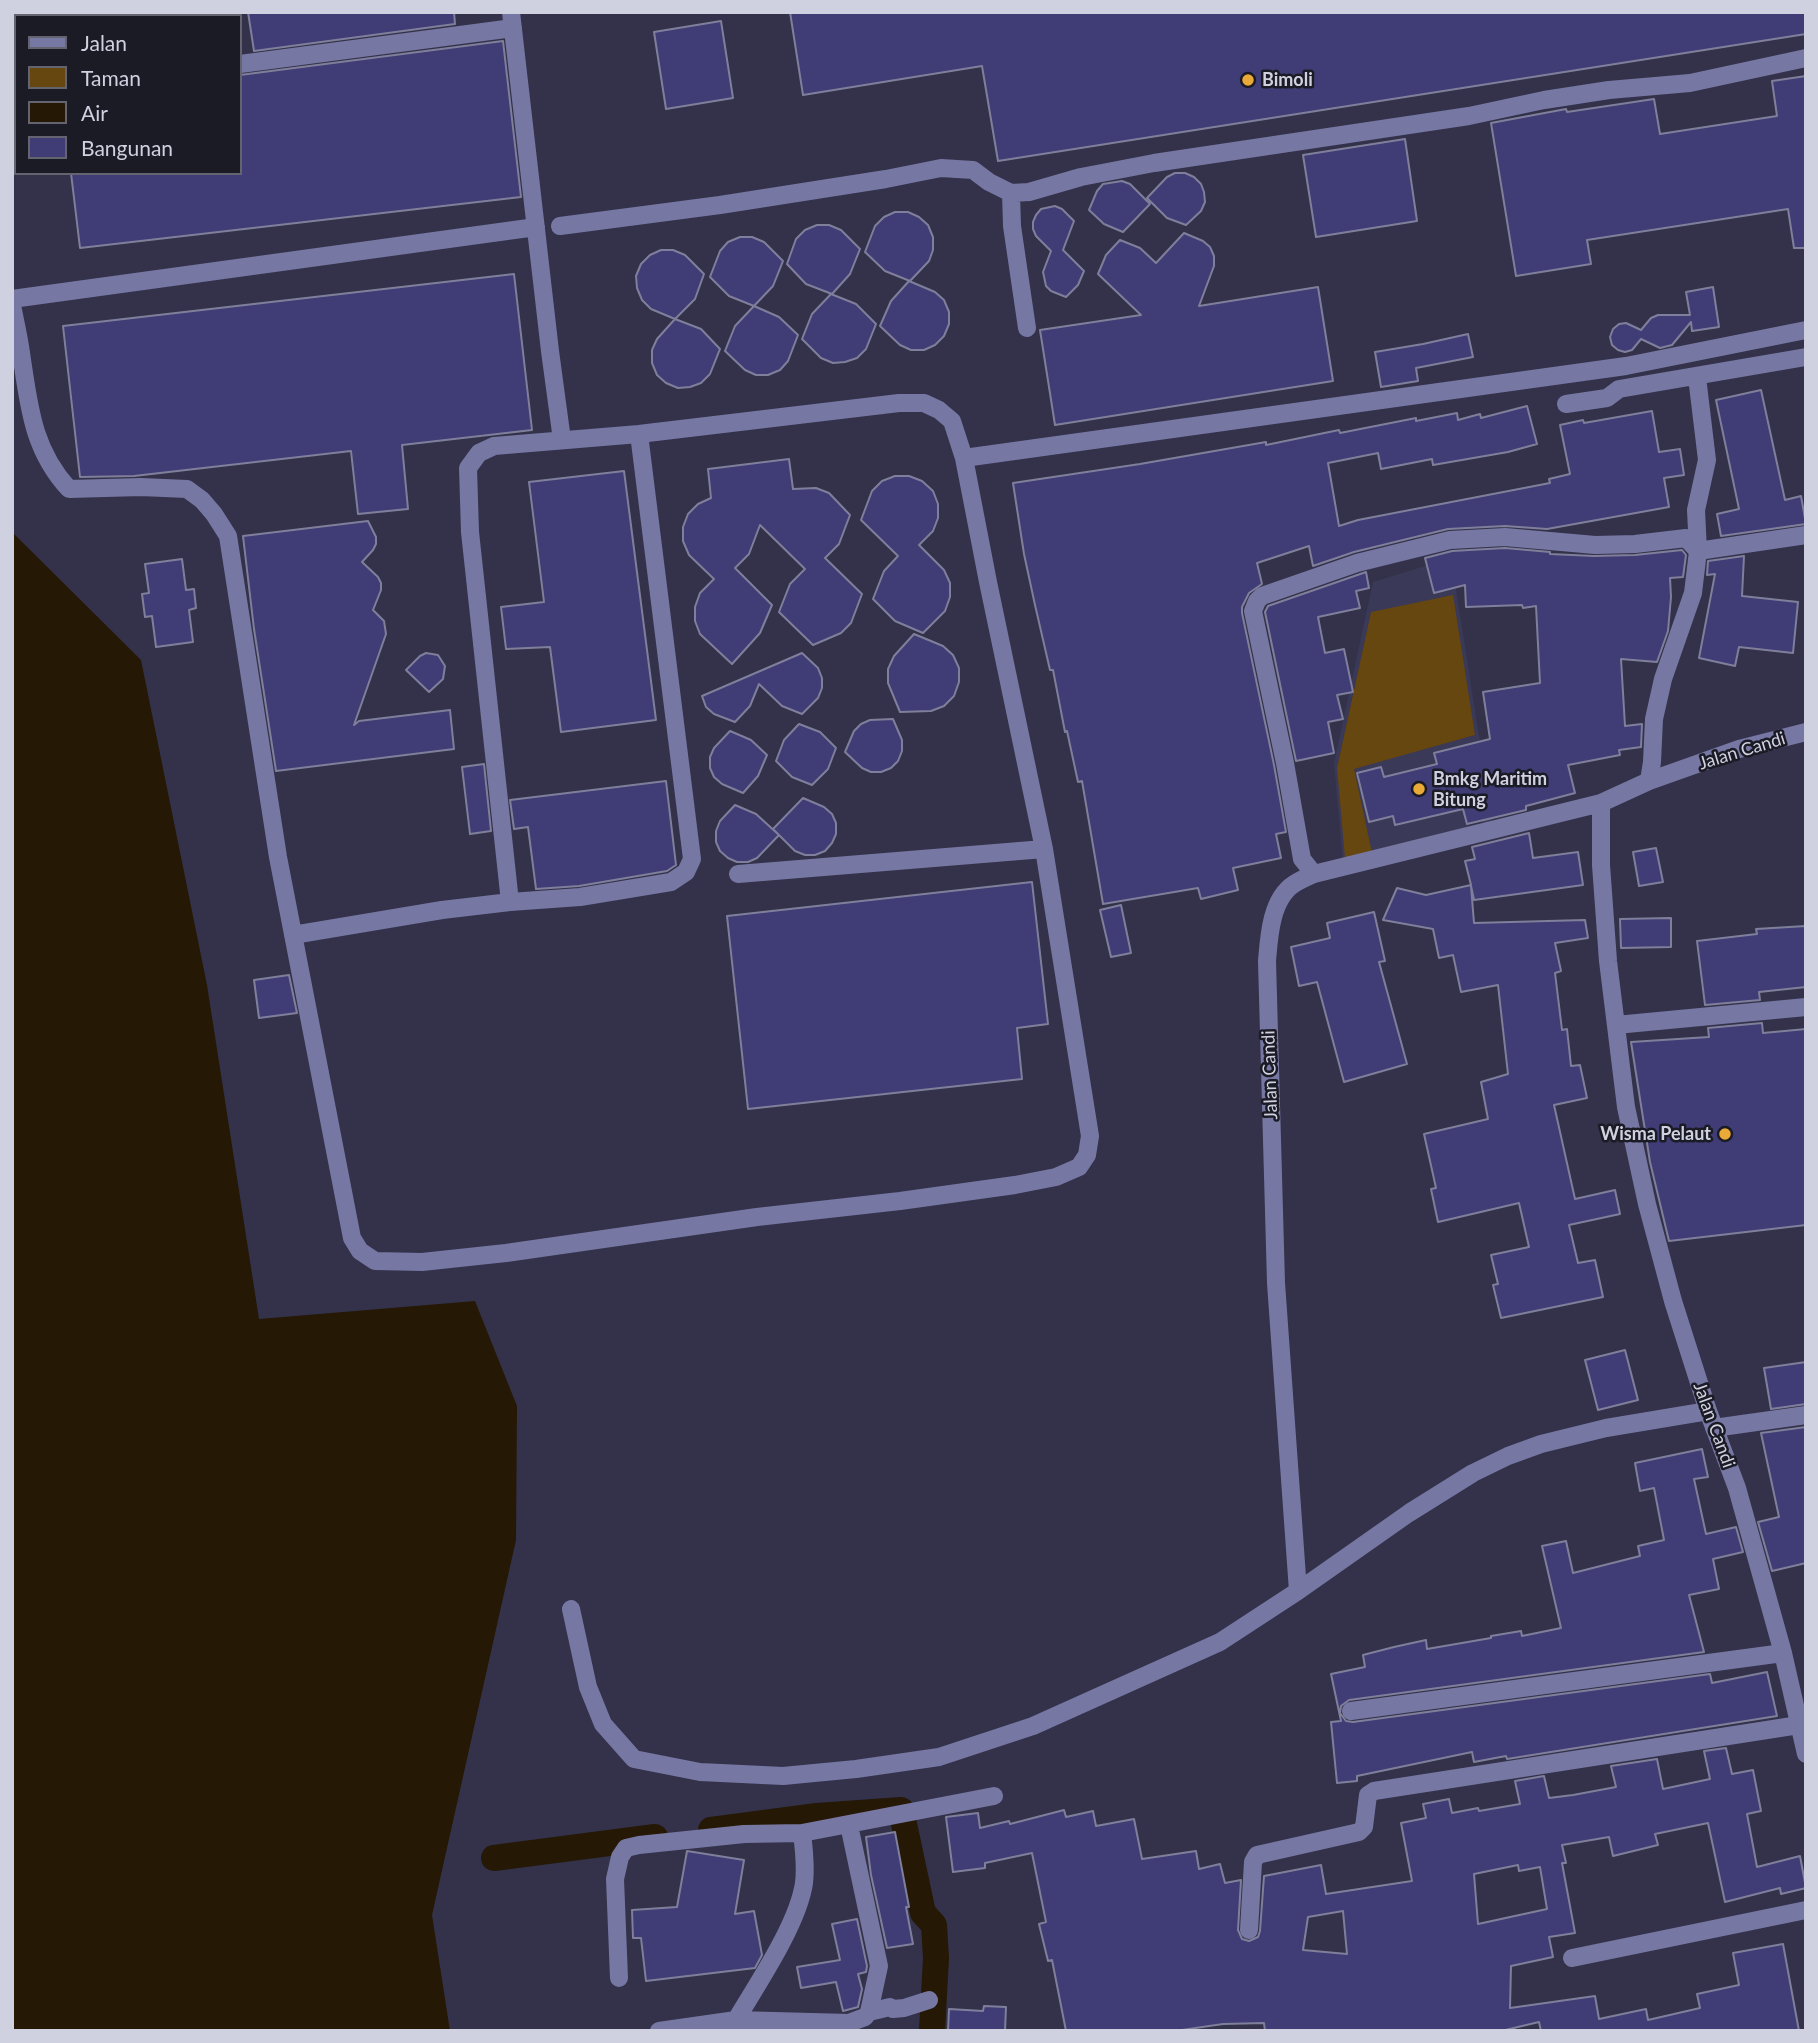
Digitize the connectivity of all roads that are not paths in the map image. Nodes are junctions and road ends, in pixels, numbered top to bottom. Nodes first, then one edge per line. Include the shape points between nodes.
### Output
1 (512, 20) edge
2 (1806, 58) edge
3 (242, 64) edge
4 (1012, 193) junction
5 (560, 226) dead end
6 (536, 227) junction
7 (12, 299) edge
8 (12, 305) edge
9 (1027, 328) dead end
10 (1806, 330) edge
11 (1806, 357) edge
12 (1697, 377) junction
13 (1566, 404) dead end
14 (639, 434) junction
15 (562, 440) junction
16 (964, 458) junction
17 (1806, 535) edge
18 (1698, 551) junction
19 (1806, 732) edge
20 (1649, 781) junction
21 (1601, 803) junction
22 (1044, 849) junction
23 (738, 874) dead end
24 (1314, 874) junction
25 (510, 902) junction
26 (293, 935) junction
27 (1806, 1007) edge
28 (1616, 1025) junction
29 (1806, 1415) edge
30 (1711, 1420) junction
31 (1298, 1591) junction
32 (571, 1609) dead end
33 (1783, 1653) junction
34 (1350, 1711) dead end
35 (1799, 1725) junction
36 (1806, 1754) edge
37 (994, 1796) dead end
38 (849, 1825) junction
39 (802, 1833) junction
40 (1806, 1910) edge
41 (1249, 1930) dead end
42 (1572, 1958) dead end
43 (619, 1978) dead end
44 (929, 2000) dead end
45 (869, 2011) junction
46 (737, 2025) edge
47 (849, 2027) edge
48 (659, 2031) edge

1 - 3 street
1 - 6 street
2 - 4 street via 1690,83 1609,90 1154,163
4 - 5 street via 972,170 941,168
4 - 9 street via 1012,226
6 - 7 street
6 - 15 street
8 - 26 street via 32,424 56,475 69,489 187,489 202,500 228,536
10 - 16 street via 1626,366
11 - 12 street
12 - 13 street via 1619,389 1607,398
12 - 18 street via 1707,460 1696,510
14 - 15 street
14 - 16 street via 899,402 924,403 952,421
14 - 25 street via 692,859 686,872 671,882 580,897
15 - 25 street via 494,446 479,453 468,468 470,532
16 - 22 street
17 - 18 street
18 - 20 street via 1691,601 1662,679
18 - 24 street via 1686,538 1595,545 1505,537 1450,540 1305,580 1257,600 1254,611 1302,859
19 - 20 street, Jalan Candi via 1739,749
20 - 21 street, Jalan Candi
21 - 24 street, Jalan Candi
21 - 28 street, Jalan Candi via 1602,879
22 - 23 street
22 - 26 street via 1090,1136 1087,1155 1079,1167 1056,1177 1002,1187 506,1253 422,1262 374,1261 360,1251 352,1238
24 - 31 street, Jalan Candi via 1291,886 1277,906 1270,924 1267,961 1276,1283
25 - 26 street
27 - 28 street
28 - 30 street, Jalan Candi via 1626,1107 1647,1204
29 - 30 street
30 - 31 street via 1606,1428 1508,1456 1409,1513
30 - 33 street, Jalan Candi via 1738,1488
31 - 32 street via 1220,1642 1033,1726 939,1756 783,1776 700,1772 634,1759 603,1724 588,1687
33 - 34 street
33 - 35 street, Jalan Candi
35 - 36 street, Jalan Candi
35 - 41 street via 1374,1791 1368,1795 1364,1827 1359,1832 1257,1855
37 - 38 street
38 - 39 street
38 - 45 street via 879,1966
39 - 43 street via 744,1834 626,1848 615,1879
39 - 46 street via 804,1883 796,1911
40 - 42 street
44 - 45 street
45 - 47 street
46 - 47 street
46 - 48 street

